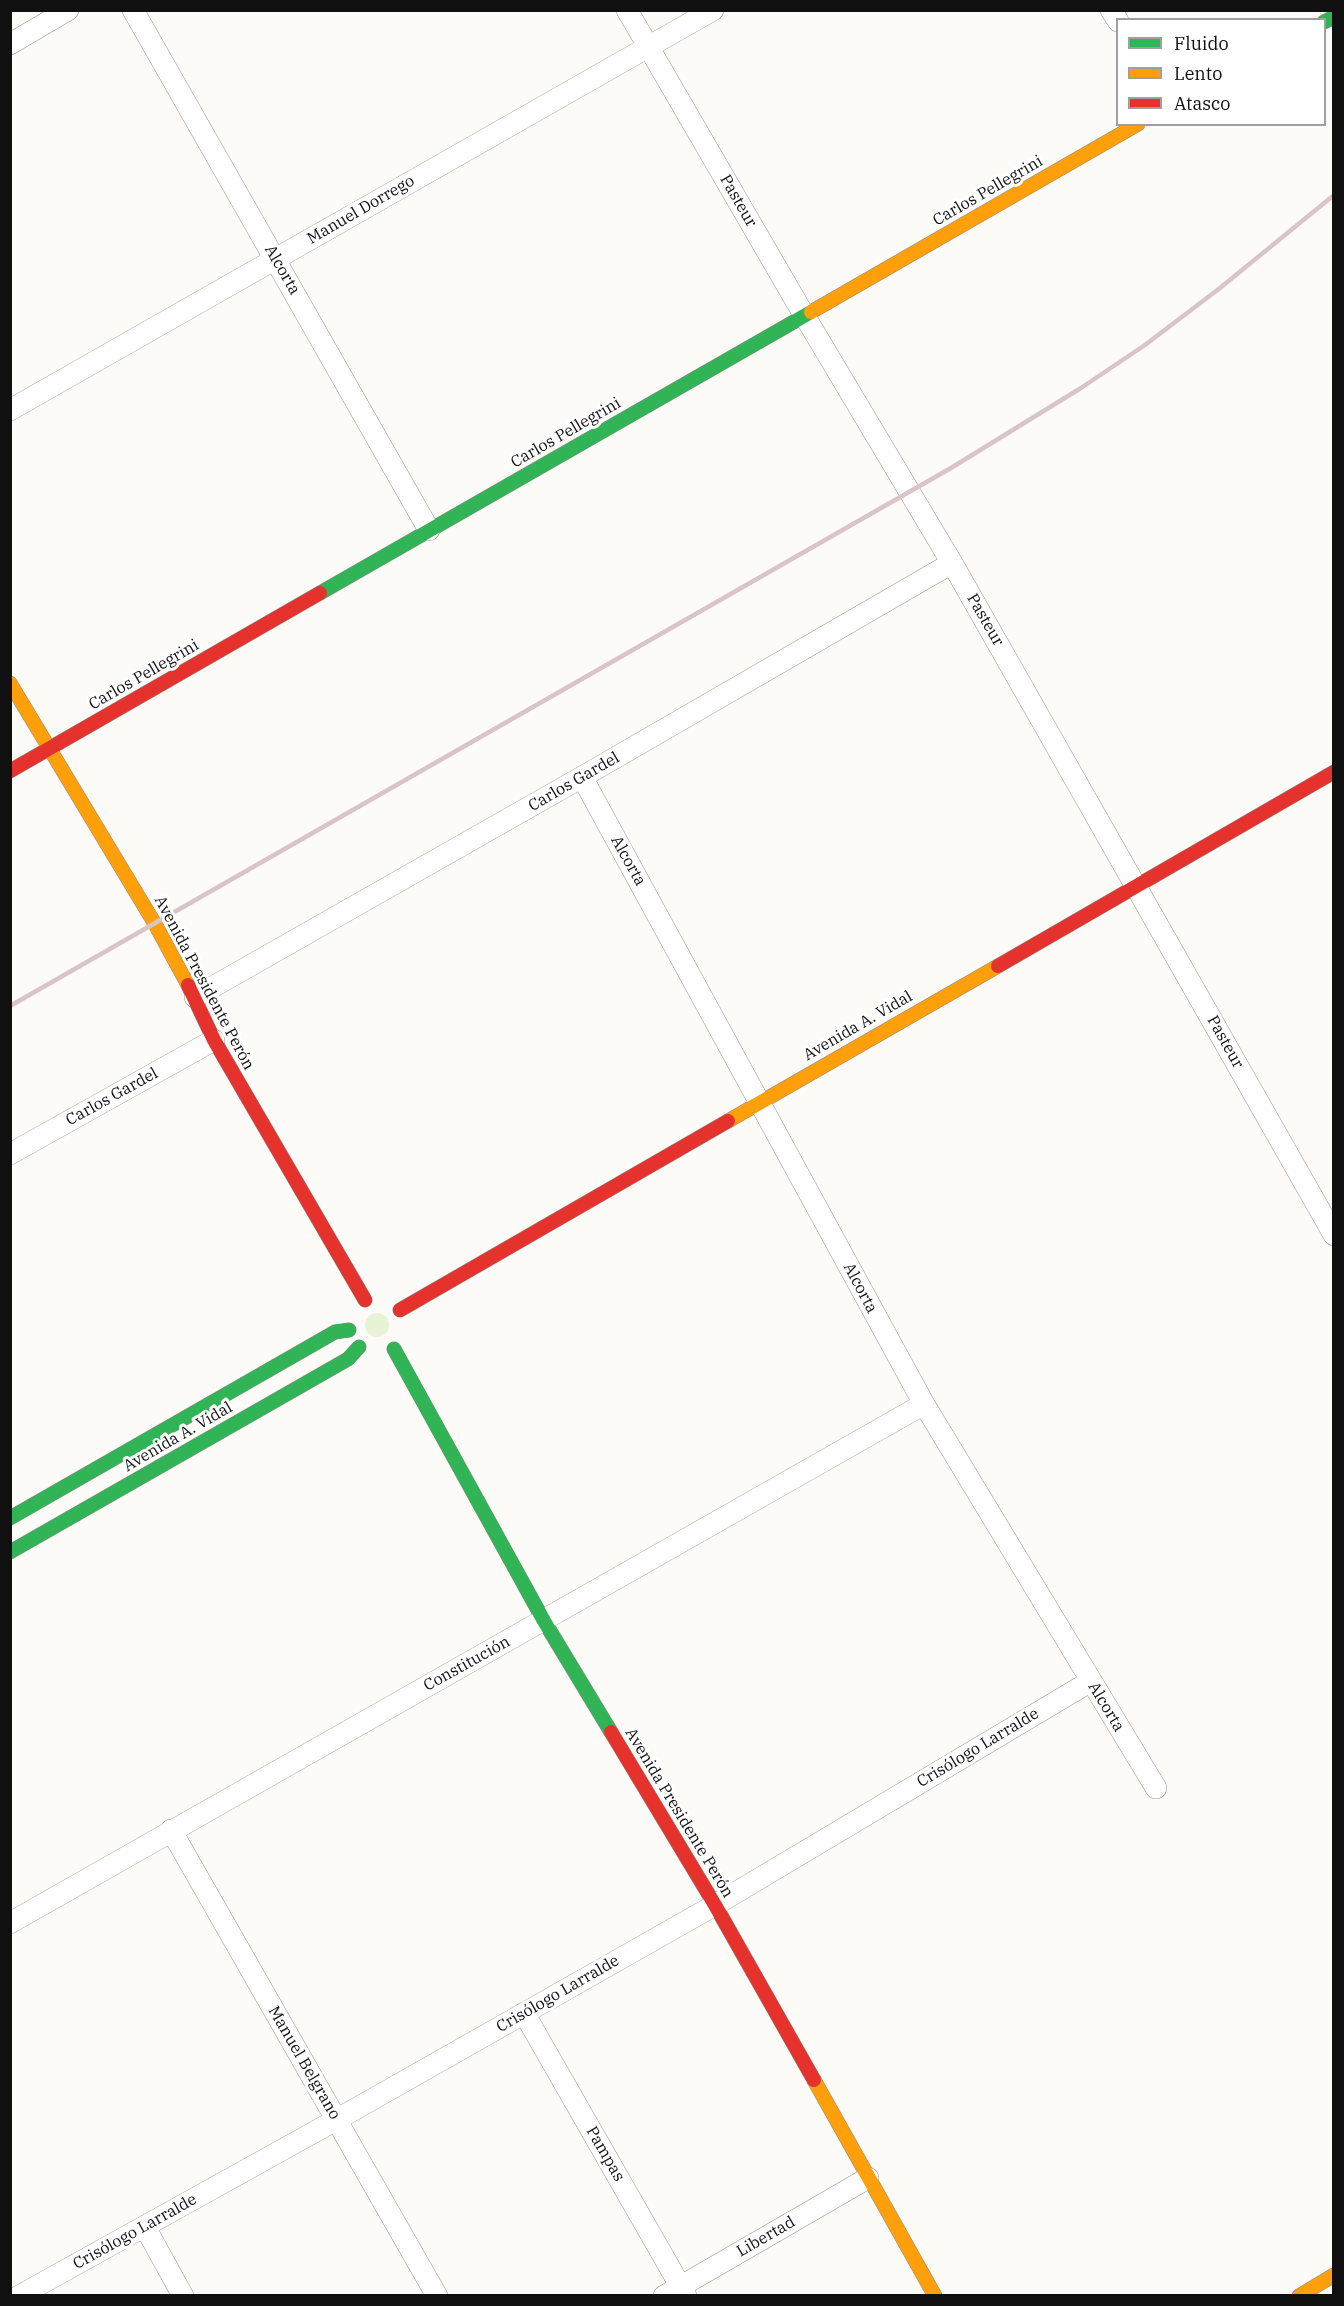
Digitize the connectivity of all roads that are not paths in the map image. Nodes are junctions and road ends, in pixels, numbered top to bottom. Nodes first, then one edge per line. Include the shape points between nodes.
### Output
1 (68, 10) edge
2 (133, 10) edge
3 (627, 10) edge
4 (712, 10) edge
5 (10, 44) edge
6 (648, 46) junction
7 (1135, 126) edge
8 (276, 258) junction
9 (804, 315) junction
10 (10, 410) edge
11 (429, 530) junction
12 (952, 563) junction
13 (10, 682) edge
14 (49, 749) junction
15 (10, 771) edge
16 (1334, 772) edge
17 (582, 777) junction
18 (1136, 885) junction
19 (195, 997) junction
20 (214, 1040) junction
21 (760, 1102) junction
22 (10, 1154) edge
23 (1334, 1235) edge
24 (405, 1323) dead end
25 (349, 1330) junction
26 (359, 1347) junction
27 (924, 1404) junction
28 (10, 1518) edge
29 (10, 1527) edge
30 (16, 1549) edge
31 (544, 1621) junction
32 (1091, 1681) junction
33 (1155, 1788) dead end
34 (171, 1830) junction
35 (715, 1905) junction
36 (10, 1923) edge
37 (524, 2013) junction
38 (336, 2120) junction
39 (868, 2178) junction
40 (144, 2227) junction
41 (1334, 2275) edge
42 (677, 2292) edge
43 (19, 2295) edge
44 (183, 2295) edge
45 (437, 2295) edge
46 (935, 2295) edge
47 (1299, 2295) edge

1 - 5 street
2 - 8 street, Alcorta
3 - 6 street, Pasteur
4 - 6 street, Manuel Dorrego
6 - 8 street, Manuel Dorrego
6 - 9 street, Pasteur
7 - 9 main road, Carlos Pellegrini
8 - 10 street, Manuel Dorrego
8 - 11 street, Alcorta
9 - 11 main road, Carlos Pellegrini
9 - 12 street, Pasteur
11 - 14 main road, Carlos Pellegrini
12 - 17 street, Carlos Gardel
12 - 18 street, Pasteur
13 - 14 main road, Avenida Presidente Perón
14 - 15 main road, Carlos Pellegrini
14 - 19 main road, Avenida Presidente Perón
16 - 18 main road, Avenida A. Vidal
17 - 19 street, Carlos Gardel
17 - 21 street, Alcorta
18 - 21 main road, Avenida A. Vidal
18 - 23 street, Pasteur
19 - 20 main road, Avenida Presidente Perón
20 - 22 street, Carlos Gardel
20 - 25 main road, Avenida Presidente Perón via 370,1299 352,1312
21 - 24 main road, Avenida A. Vidal via 397,1306
21 - 27 street, Alcorta
25 - 26 main road
25 - 28 main road, Avenida A. Vidal via 335,1332
26 - 30 main road, Avenida A. Vidal via 348,1359
26 - 31 main road, Avenida Presidente Perón via 367,1352 389,1348
27 - 31 street, Constitución
27 - 32 street, Alcorta
29 - 30 street
31 - 34 street, Constitución
31 - 35 main road, Avenida Presidente Perón
32 - 33 street, Alcorta
32 - 35 street, Crisólogo Larralde
34 - 36 street, Constitución
34 - 38 street, Manuel Belgrano
35 - 37 street, Crisólogo Larralde
35 - 39 main road, Avenida Presidente Perón
37 - 38 street, Crisólogo Larralde
37 - 42 street, Pampas
38 - 40 street, Crisólogo Larralde
38 - 45 street, Manuel Belgrano
39 - 42 street, Libertad
39 - 46 main road, Avenida Presidente Perón
40 - 43 street, Crisólogo Larralde
40 - 44 street
41 - 47 main road

